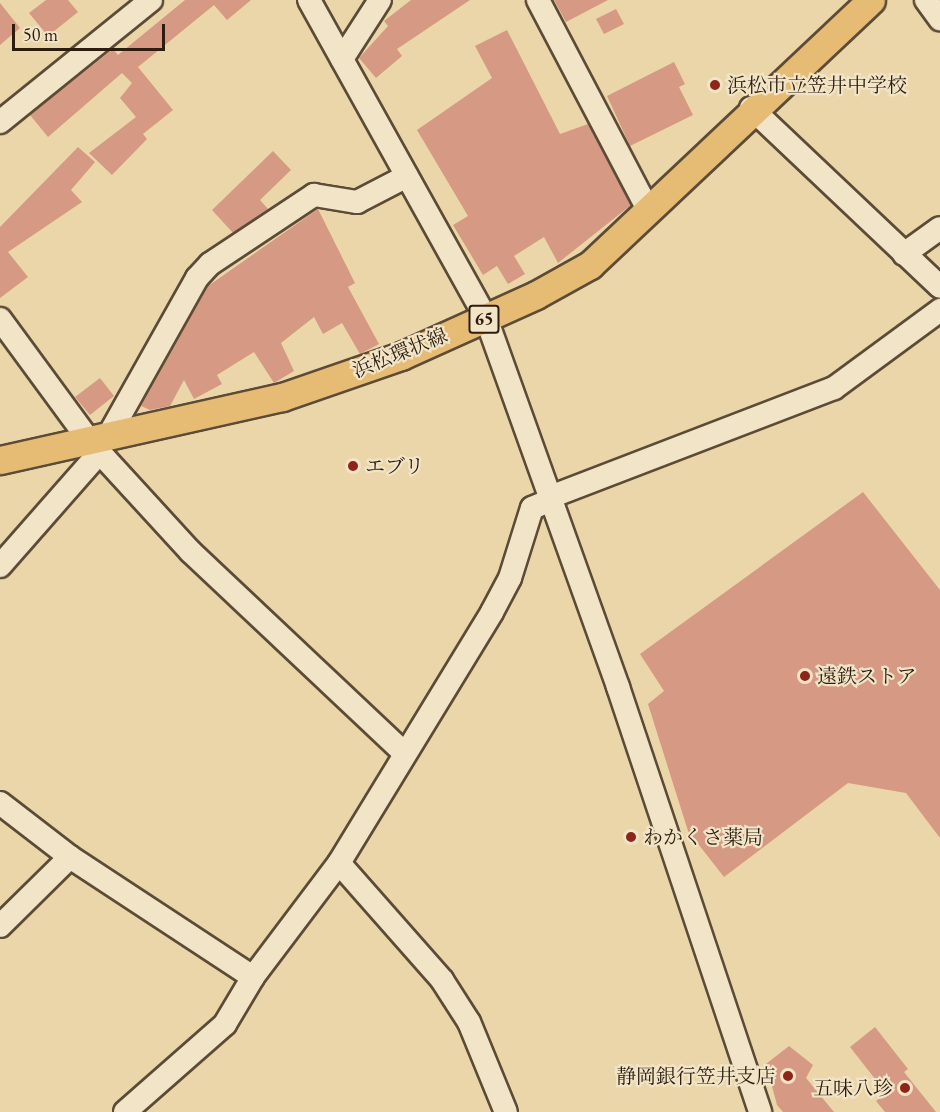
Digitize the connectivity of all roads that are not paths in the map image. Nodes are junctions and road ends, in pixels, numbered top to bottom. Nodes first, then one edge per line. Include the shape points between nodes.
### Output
1 (151, 0) edge
2 (309, 0) edge
3 (380, 0) edge
4 (538, 0) edge
5 (871, 0) edge
6 (926, 0) edge
7 (940, 20) edge
8 (342, 59) junction
9 (751, 108) junction
10 (0, 122) edge
11 (407, 176) junction
12 (649, 211) junction
13 (940, 228) edge
14 (904, 254) junction
15 (940, 287) edge
16 (940, 310) edge
17 (486, 318) junction
18 (0, 319) edge
19 (99, 441) junction
20 (0, 460) edge
21 (551, 499) junction
22 (0, 566) edge
23 (402, 751) junction
24 (0, 802) edge
25 (70, 857) junction
26 (339, 863) junction
27 (0, 926) edge
28 (253, 977) junction
29 (125, 1112) edge
30 (506, 1112) edge
31 (760, 1112) edge

1 - 10 street
2 - 8 street
3 - 8 street
4 - 12 street
5 - 9 main road, 浜松環状線 / 65
6 - 7 street
8 - 11 street
9 - 12 main road, 浜松環状線 / 65
9 - 14 street
11 - 17 street
11 - 19 street via 357,202 314,195 210,264 197,278
12 - 17 main road, 浜松環状線 / 65 via 590,265
13 - 14 street
14 - 15 street
16 - 21 street via 834,388
17 - 19 main road, 浜松環状線 / 65 via 401,356 282,396
17 - 21 street
18 - 19 street
19 - 20 main road, 浜松環状線 / 65
19 - 22 street
19 - 23 street via 191,552
21 - 23 street via 532,508 510,578
21 - 31 street
23 - 26 street
24 - 25 street
25 - 27 street
25 - 28 street
26 - 28 street
26 - 30 street via 441,980 469,1022
28 - 29 street via 225,1024

